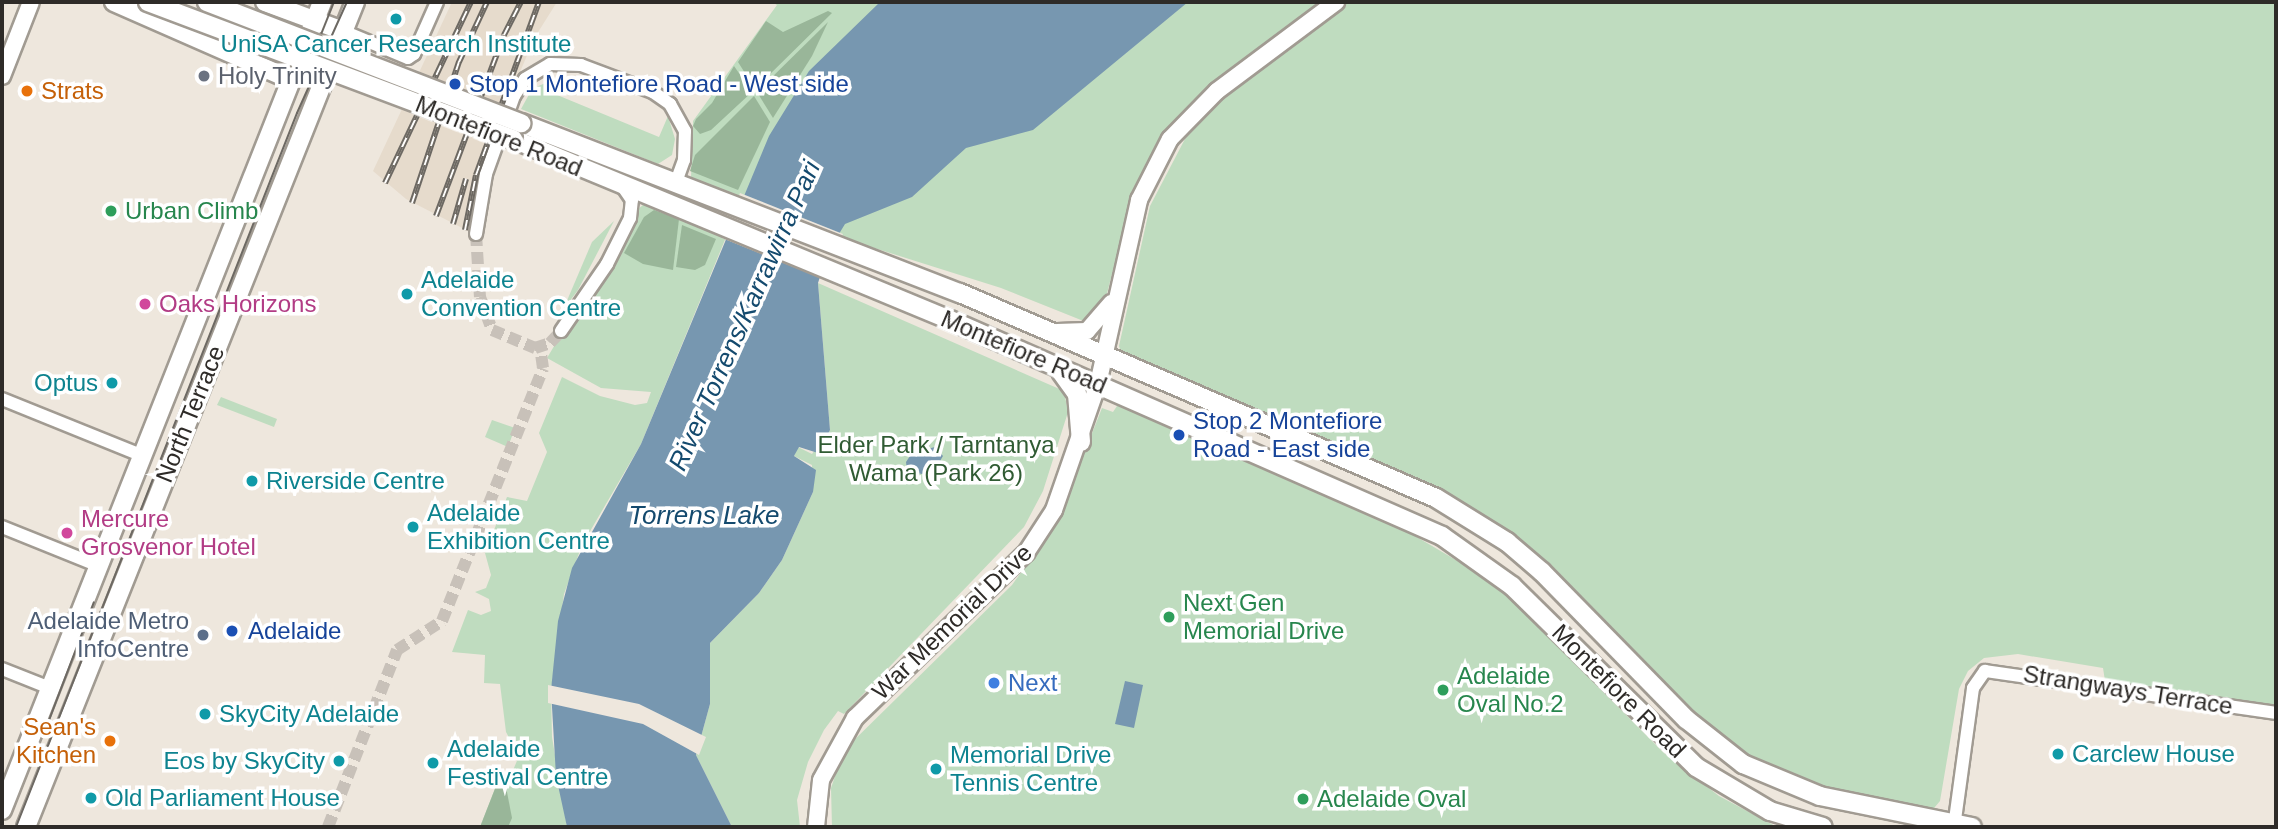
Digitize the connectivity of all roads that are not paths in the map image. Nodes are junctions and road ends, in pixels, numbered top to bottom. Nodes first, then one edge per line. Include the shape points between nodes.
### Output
1 (31, 2) edge
2 (114, 2) edge
3 (148, 2) edge
4 (207, 2) edge
5 (265, 2) edge
6 (322, 2) edge
7 (355, 2) edge
8 (437, 2) edge
9 (1336, 2) edge
10 (315, 21) junction
11 (343, 31) junction
12 (2, 76) edge
13 (289, 79) junction
14 (299, 134) junction
15 (264, 142) junction
16 (621, 185) junction
17 (675, 185) junction
18 (658, 201) junction
19 (630, 218) junction
20 (476, 234) tunnel mouth
21 (1118, 288) junction
22 (1046, 329) junction
23 (561, 331) tunnel mouth
24 (1104, 354) junction
25 (1045, 362) junction
26 (1098, 384) junction
27 (2, 398) edge
28 (1081, 442) junction
29 (143, 456) junction
30 (169, 466) junction
31 (2, 527) edge
32 (99, 566) junction
33 (1612, 644) junction
34 (1591, 664) junction
35 (2, 669) edge
36 (50, 688) junction
37 (2276, 713) edge
38 (2, 810) edge
39 (1960, 826) edge
40 (26, 827) edge
41 (816, 827) edge
42 (1823, 827) edge

1 - 12 street
2 - 13 main road
3 - 16 main road, Montefiore Road, bridge via 513,139
4 - 17 main road, Montefiore Road, bridge
5 - 10 main road
6 - 10 main road, North Terrace
7 - 11 main road, North Terrace
8 - 11 street via 408,58
9 - 21 street, War Memorial Drive via 1217,91 1170,139 1139,200
10 - 11 main road
10 - 13 main road, North Terrace
11 - 14 main road, North Terrace
13 - 15 main road, North Terrace
14 - 15 main road via 283,133
14 - 30 main road, North Terrace
15 - 29 main road, North Terrace
16 - 18 main road, Montefiore Road
16 - 19 street via 631,197
17 - 20 street via 684,160 685,131 670,104 653,92 581,65 550,64 525,79 511,102 486,174
17 - 22 main road, Montefiore Road
18 - 19 street via 643,204
18 - 25 main road, Montefiore Road
19 - 23 street via 607,264
21 - 22 street via 1103,316 1087,331 1070,334
21 - 24 street, War Memorial Drive
22 - 24 main road, Montefiore Road
24 - 26 street, War Memorial Drive
24 - 33 main road, Montefiore Road via 1436,498 1507,542
25 - 26 main road, Montefiore Road
25 - 28 main road via 1073,384
26 - 28 street, War Memorial Drive
26 - 34 main road, Montefiore Road via 1441,536 1512,586
27 - 29 street
28 - 41 street, War Memorial Drive via 1054,510 1026,553 868,703 842,736 821,780
29 - 30 main road
29 - 32 main road, North Terrace
30 - 40 main road, North Terrace
31 - 32 street
32 - 36 main road, North Terrace
33 - 34 main road
33 - 39 main road, Montefiore Road via 1703,733 1761,774 1820,796
34 - 42 main road, Montefiore Road via 1675,750 1724,787 1770,811
35 - 36 street
36 - 38 main road, North Terrace
37 - 39 street, Strangways Terrace via 2000,670 1981,674 1973,688

